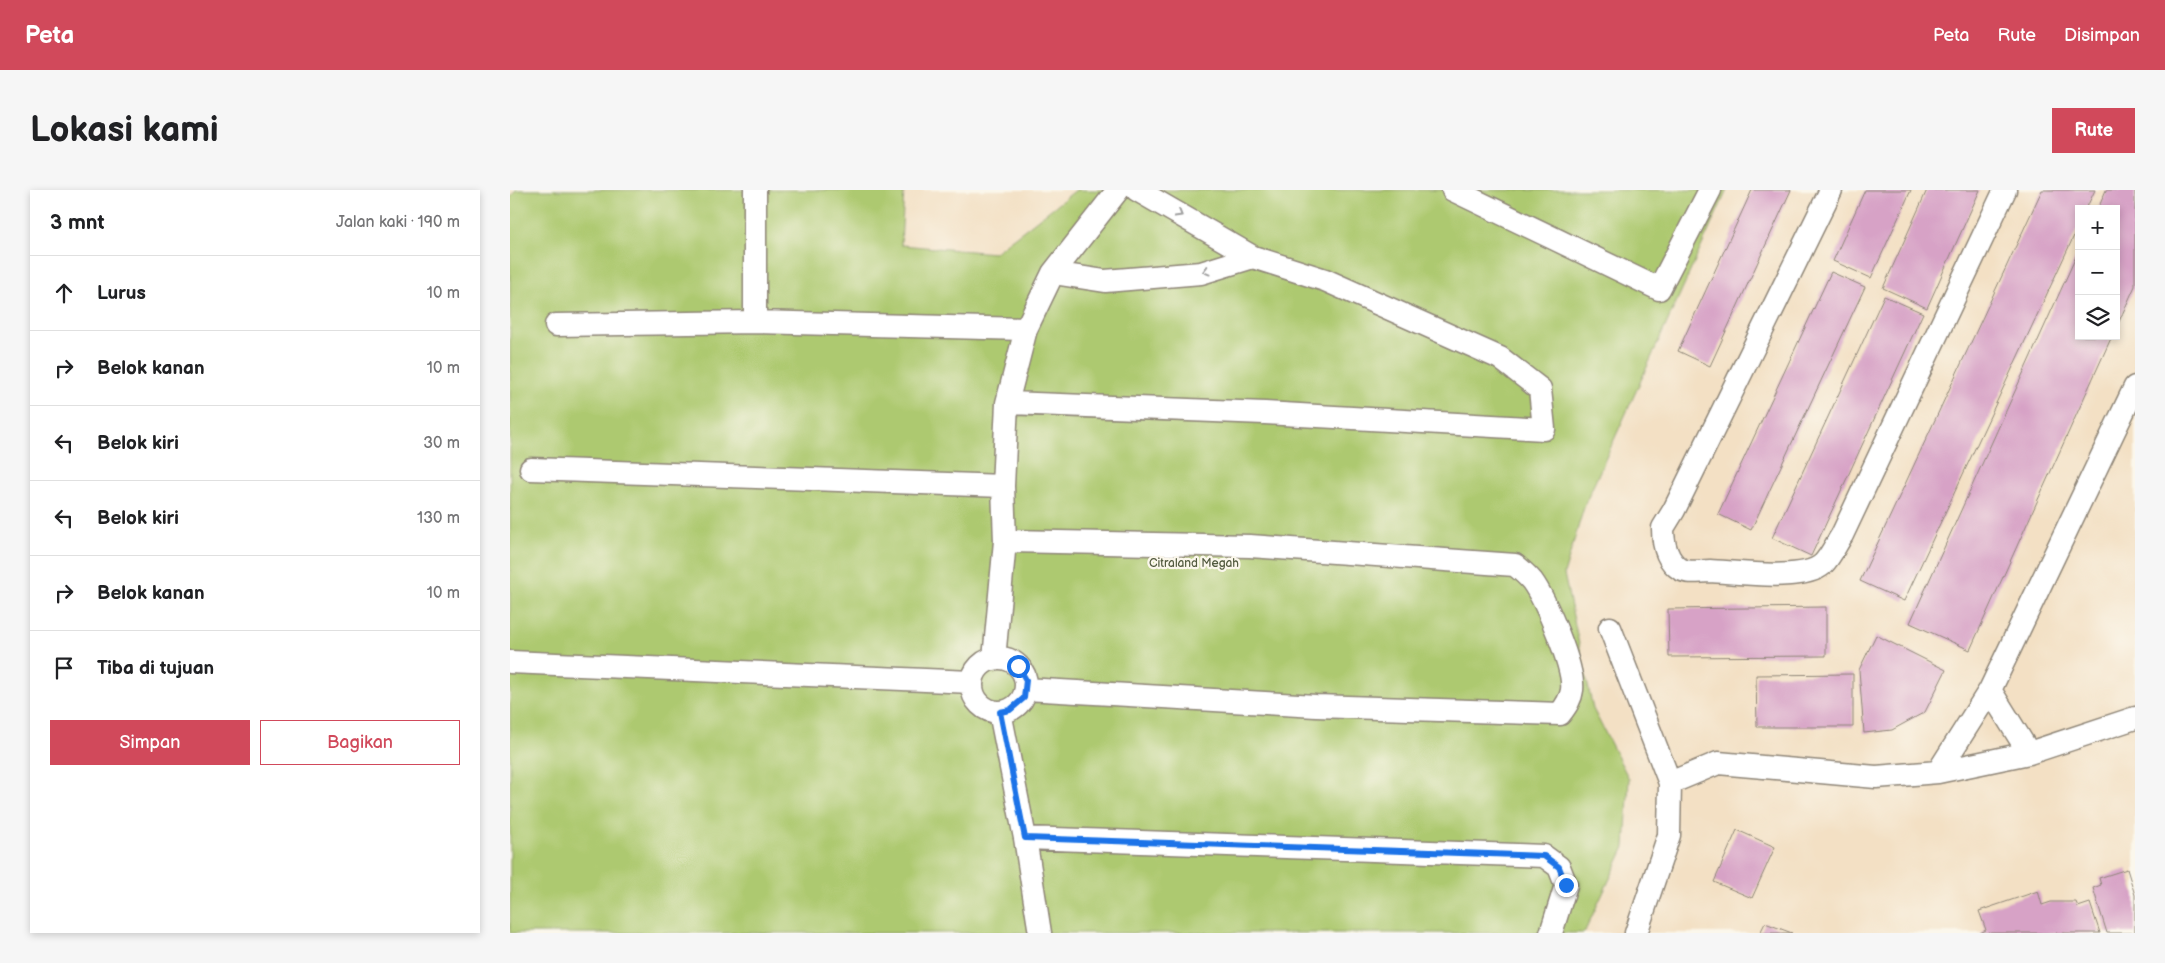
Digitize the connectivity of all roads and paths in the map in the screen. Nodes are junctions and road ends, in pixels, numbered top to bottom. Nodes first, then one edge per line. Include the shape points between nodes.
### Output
1 (755, 190) edge
2 (1118, 190) edge
3 (1137, 190) edge
4 (1453, 190) edge
5 (1710, 190) edge
6 (1830, 190) edge
7 (2005, 190) edge
8 (1253, 257) junction
9 (1053, 273) junction
10 (755, 322) junction
11 (556, 325) dead end
12 (1026, 329) junction
13 (2135, 387) edge
14 (1007, 403) junction
15 (531, 469) dead end
16 (1003, 486) junction
17 (1005, 541) junction
18 (1610, 628) dead end
19 (994, 659) junction
20 (510, 662) edge
21 (972, 682) junction
22 (1026, 690) junction
23 (1990, 690) junction
24 (1000, 712) junction
25 (2135, 718) edge
26 (2029, 753) junction
27 (1938, 772) junction
28 (1670, 783) junction
29 (1025, 838) junction
30 (1040, 933) edge
31 (1551, 933) edge
32 (1636, 933) edge

1 - 10 street
2 - 9 street
3 -> 8 street
4 - 5 street via 1659,289
6 - 7 street via 1663,528 1668,556 1679,569 1759,576 1804,572 1823,564 1842,535
8 -> 9 street via 1201,273 1113,281
8 - 14 street via 1325,280 1500,358 1540,389 1544,429
9 - 12 street
10 - 11 street
10 - 12 street
12 - 14 street
13 - 23 street
14 - 16 street
15 - 16 street
16 - 17 street
17 - 19 street
17 - 22 street via 1250,546 1515,565 1532,582 1558,634 1572,688 1568,705 1560,714 1316,706
18 - 28 street
19 - 21 street via 979,667
19 - 22 street via 1010,661 1018,666 1023,672
20 - 21 street
21 - 24 street via 982,707
22 - 24 street via 1018,706
23 - 26 street
23 - 27 street
24 - 29 street
25 - 26 street
26 - 27 street
27 - 28 street via 1876,777 1718,763
28 - 32 street via 1669,835
29 - 30 street
29 - 31 street via 1544,856 1559,867 1566,885

